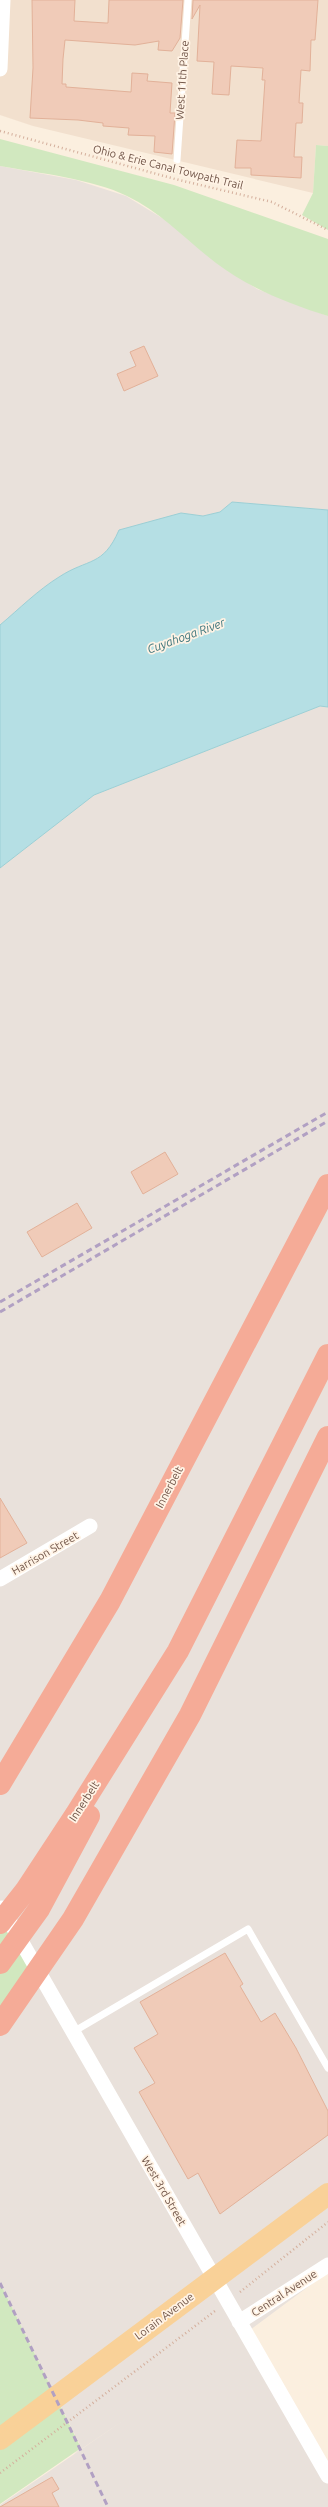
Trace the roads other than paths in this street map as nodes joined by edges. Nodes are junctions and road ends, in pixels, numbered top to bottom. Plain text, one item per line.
1 (3, 0) edge
2 (188, 0) edge
3 (1, 19) edge
4 (0, 70) edge
5 (177, 160) dead end
6 (328, 1184) edge
7 (328, 1355) edge
8 (328, 1437) edge
9 (90, 1526) dead end
10 (0, 1579) edge
11 (118, 1747) junction
12 (0, 1784) edge
13 (0, 1906) edge
14 (0, 1923) edge
15 (0, 1963) edge
16 (0, 2025) edge
17 (73, 2032) junction
18 (328, 2068) edge
19 (328, 2194) edge
20 (328, 2265) edge
21 (239, 2322) junction
22 (0, 2439) edge
23 (328, 2476) edge

1 - 3 street
2 - 5 lane, West 11th Place
3 - 4 street
6 - 12 highway, Innerbelt
7 - 11 highway, Innerbelt
8 - 16 highway
9 - 10 street, Harrison Street
11 - 14 highway, Innerbelt
11 - 15 highway
13 - 17 street, West 3rd Street
17 - 18 lane
17 - 21 street, West 3rd Street
19 - 22 main road, Lorain Avenue
20 - 21 street, Central Avenue
21 - 23 street, West 3rd Street

